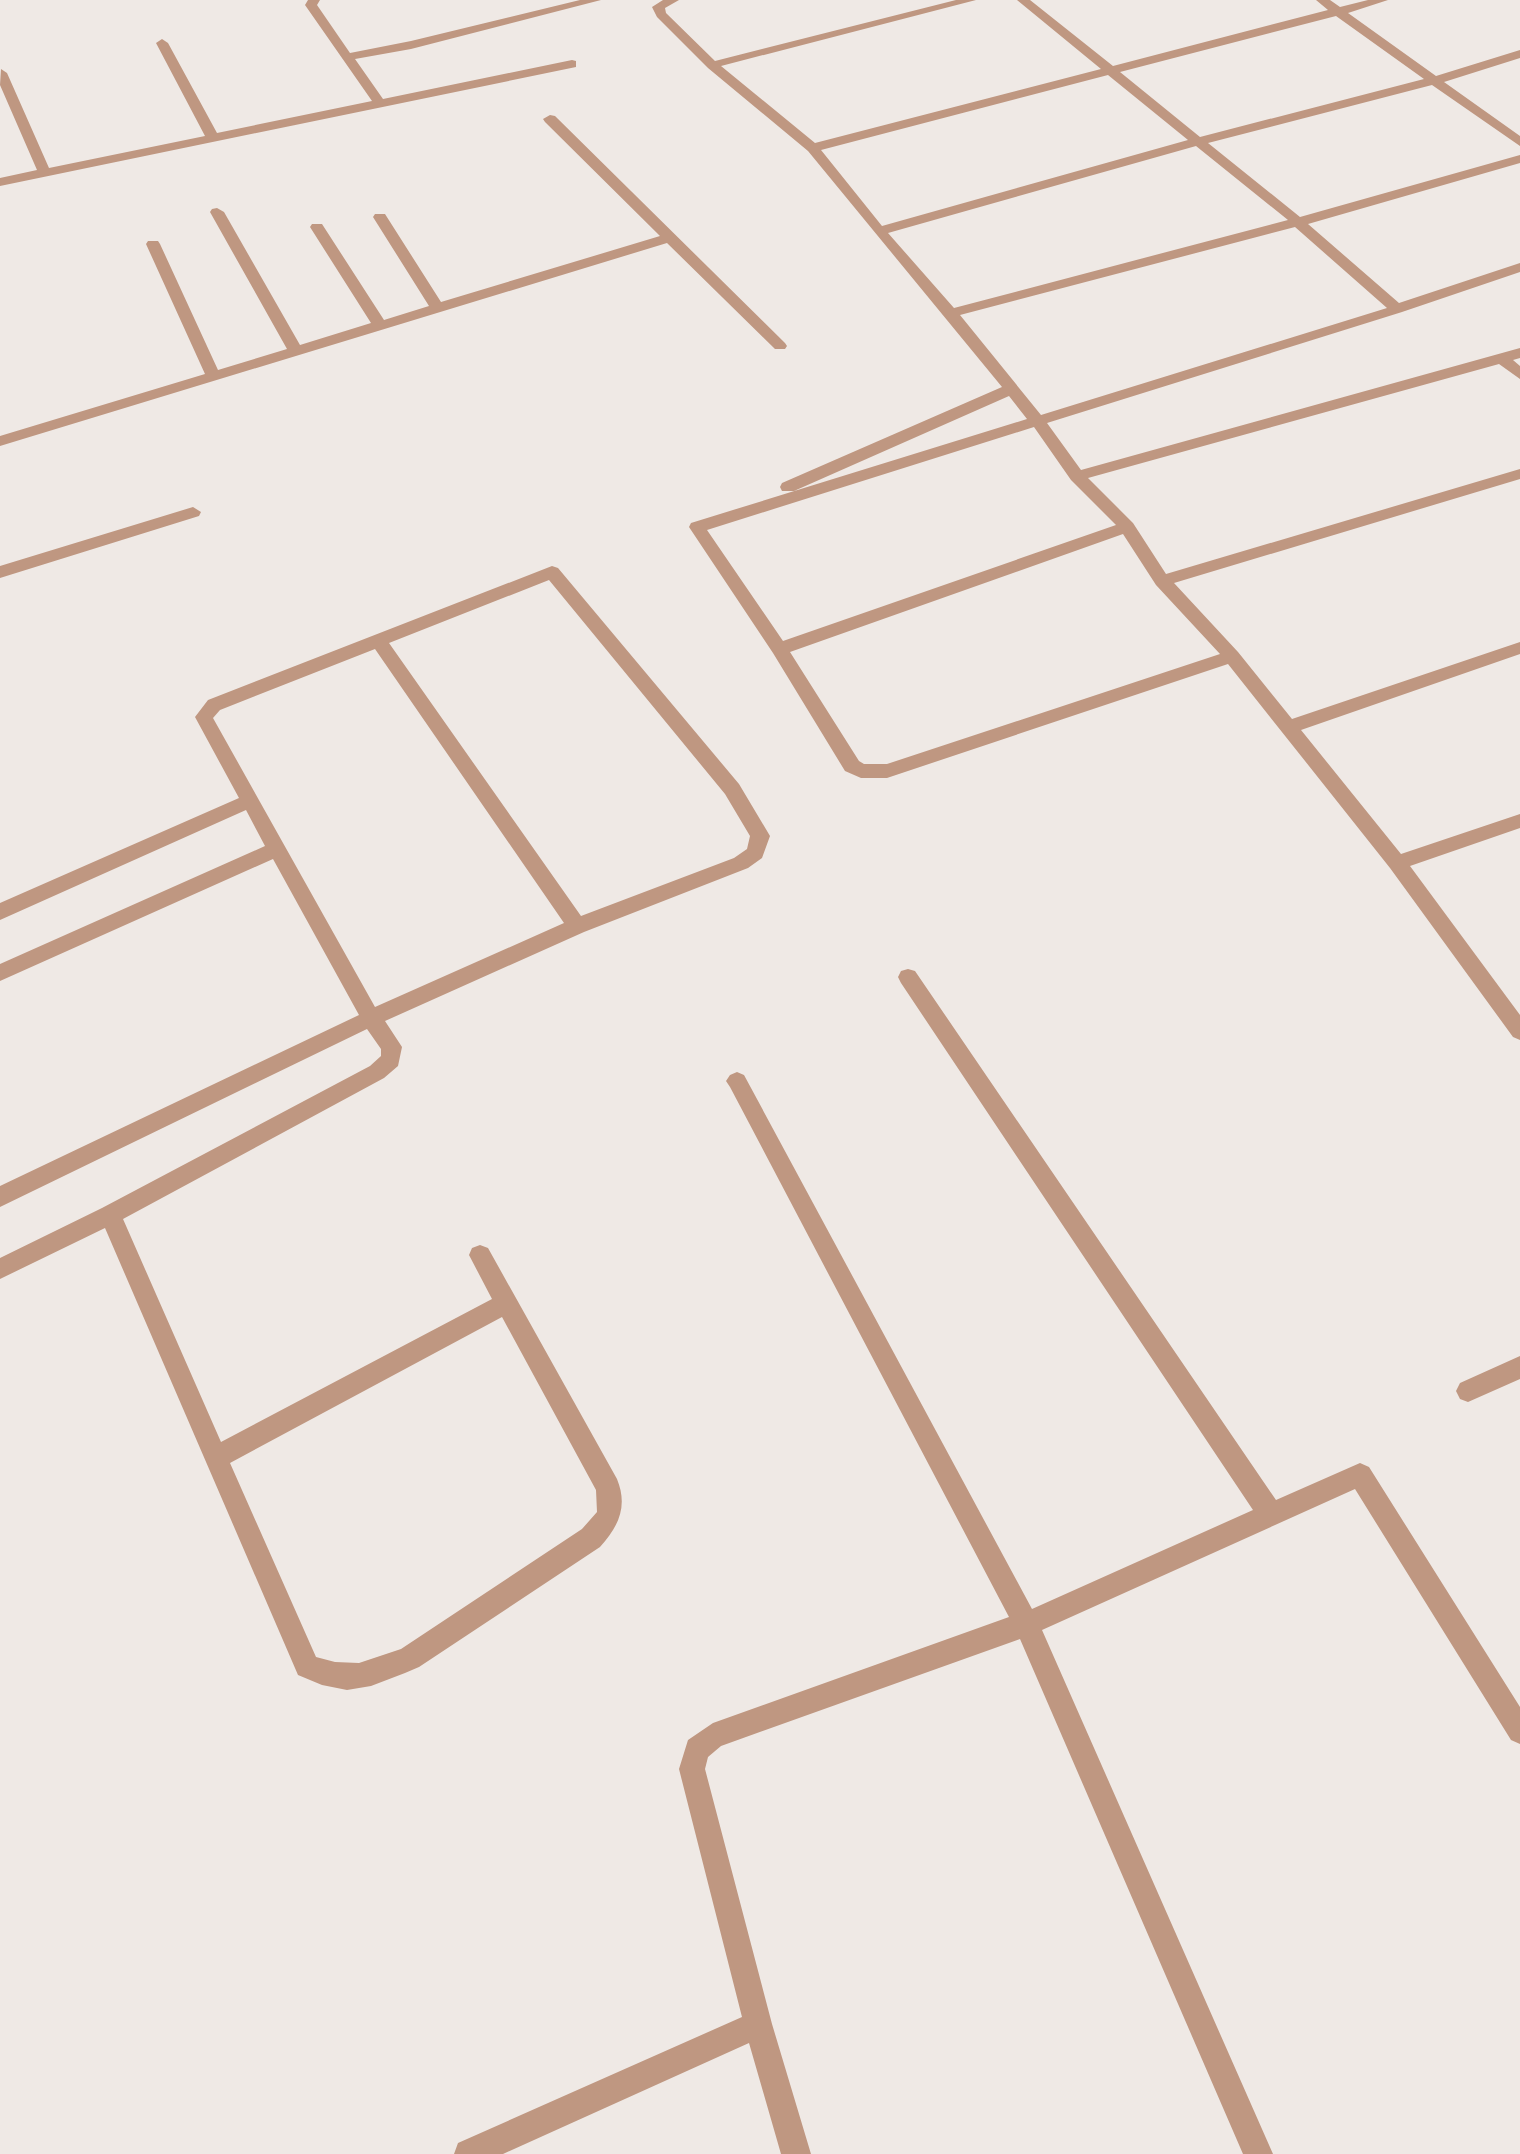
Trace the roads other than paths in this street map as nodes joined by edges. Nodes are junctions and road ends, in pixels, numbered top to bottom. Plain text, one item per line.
1 (314, 0) edge
2 (595, 0) edge
3 (673, 0) edge
4 (970, 0) edge
5 (1023, 0) edge
6 (1322, 0) edge
7 (1381, 0) edge
8 (1338, 12) junction
9 (162, 43) dead end
10 (1520, 54) edge
11 (347, 57) junction
12 (572, 64) dead end
13 (712, 65) junction
14 (1110, 70) junction
15 (1, 73) edge
16 (1433, 81) junction
17 (380, 104) junction
18 (550, 119) dead end
19 (213, 139) junction
20 (1199, 141) junction
21 (1520, 142) edge
22 (813, 148) junction
23 (1520, 159) edge
24 (45, 174) junction
25 (0, 182) edge
26 (217, 212) dead end
27 (380, 217) dead end
28 (1298, 222) junction
29 (317, 227) dead end
30 (879, 231) junction
31 (668, 238) junction
32 (153, 244) dead end
33 (1520, 267) edge
34 (438, 309) junction
35 (1398, 309) junction
36 (951, 313) junction
37 (381, 327) junction
38 (780, 346) dead end
39 (296, 352) junction
40 (1520, 353) edge
41 (1503, 359) junction
42 (1520, 374) edge
43 (214, 377) junction
44 (1012, 388) junction
45 (1038, 422) junction
46 (0, 441) edge
47 (1520, 474) edge
48 (1077, 476) junction
49 (193, 512) dead end
50 (697, 527) junction
51 (1127, 527) junction
52 (0, 572) edge
53 (1162, 581) junction
54 (378, 640) junction
55 (1520, 648) edge
56 (779, 649) junction
57 (1232, 656) junction
58 (1289, 727) junction
59 (249, 800) junction
60 (1520, 821) edge
61 (276, 849) junction
62 (1397, 863) junction
63 (0, 912) edge
64 (577, 926) junction
65 (1, 969) edge
66 (908, 977) dead end
67 (371, 1017) junction
68 (1520, 1031) edge
69 (737, 1082) dead end
70 (0, 1197) edge
71 (110, 1215) junction
72 (480, 1255) dead end
73 (0, 1269) edge
74 (508, 1303) junction
75 (1520, 1367) edge
76 (1468, 1391) dead end
77 (215, 1458) junction
78 (1271, 1515) junction
79 (1026, 1624) junction
80 (1520, 1731) edge
81 (758, 2024) junction
82 (469, 2154) edge
83 (796, 2154) edge
84 (1258, 2154) edge

1 - 11 street
2 - 11 street
3 - 13 street
4 - 13 street
5 - 14 street
6 - 8 street
7 - 8 street
8 - 14 street
8 - 16 street
9 - 19 street
10 - 16 street
11 - 17 street
12 - 17 street
13 - 22 street
14 - 20 street
14 - 22 street
15 - 24 street
16 - 20 street
16 - 21 street
17 - 19 street
18 - 31 street
19 - 24 street
20 - 28 street
20 - 30 street
22 - 30 street
23 - 28 street
24 - 25 street
26 - 39 street
27 - 34 street
28 - 35 street
28 - 36 street
29 - 37 street
30 - 36 street
31 - 34 street
31 - 38 street
32 - 43 street
33 - 35 street
34 - 37 street
35 - 45 street
36 - 44 street
37 - 39 street
39 - 43 street
40 - 41 street
41 - 42 street
41 - 48 street
43 - 46 street
44 - 45 street
44 - 50 street
45 - 48 street
45 - 50 street
47 - 53 street
48 - 51 street
49 - 52 street
50 - 56 street
51 - 53 street
51 - 56 street
53 - 57 street
54 - 59 street
54 - 64 street
54 - 64 street
55 - 58 street
56 - 57 street
57 - 58 street
58 - 62 street
59 - 61 street
59 - 63 street
60 - 62 street
61 - 65 street
61 - 67 street
62 - 68 street
64 - 67 street
66 - 78 street
67 - 70 street
67 - 71 street
69 - 79 street
71 - 73 street
71 - 77 street
72 - 74 street
74 - 77 street
74 - 77 street
75 - 76 street
78 - 79 street
78 - 80 street
79 - 81 street
79 - 84 street
81 - 82 street
81 - 83 street

